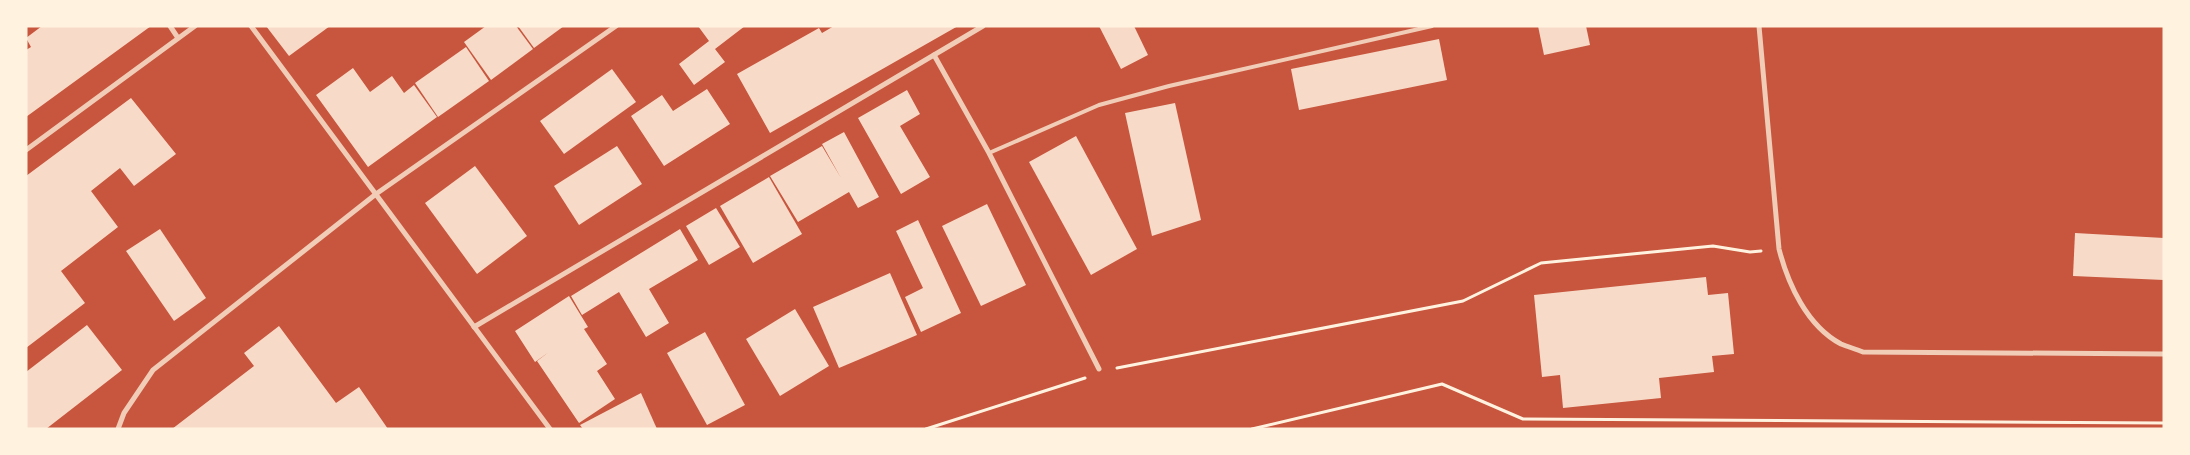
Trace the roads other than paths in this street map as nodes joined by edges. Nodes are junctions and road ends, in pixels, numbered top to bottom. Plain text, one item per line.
1 (170, 26) edge
2 (195, 26) edge
3 (252, 26) edge
4 (616, 26) edge
5 (983, 26) edge
6 (1432, 26) edge
7 (1759, 26) edge
8 (178, 38) junction
9 (934, 55) junction
10 (26, 150) edge
11 (989, 153) junction
12 (376, 194) junction
13 (474, 327) junction
14 (2164, 354) edge
15 (1099, 369) dead end
16 (118, 429) edge
17 (550, 429) edge

1 - 8 street
2 - 8 street
3 - 12 street
4 - 12 street
5 - 9 street
6 - 11 lane
7 - 14 street
8 - 10 street
9 - 11 street
9 - 13 street
11 - 15 street
12 - 13 street
12 - 16 street
13 - 17 street

